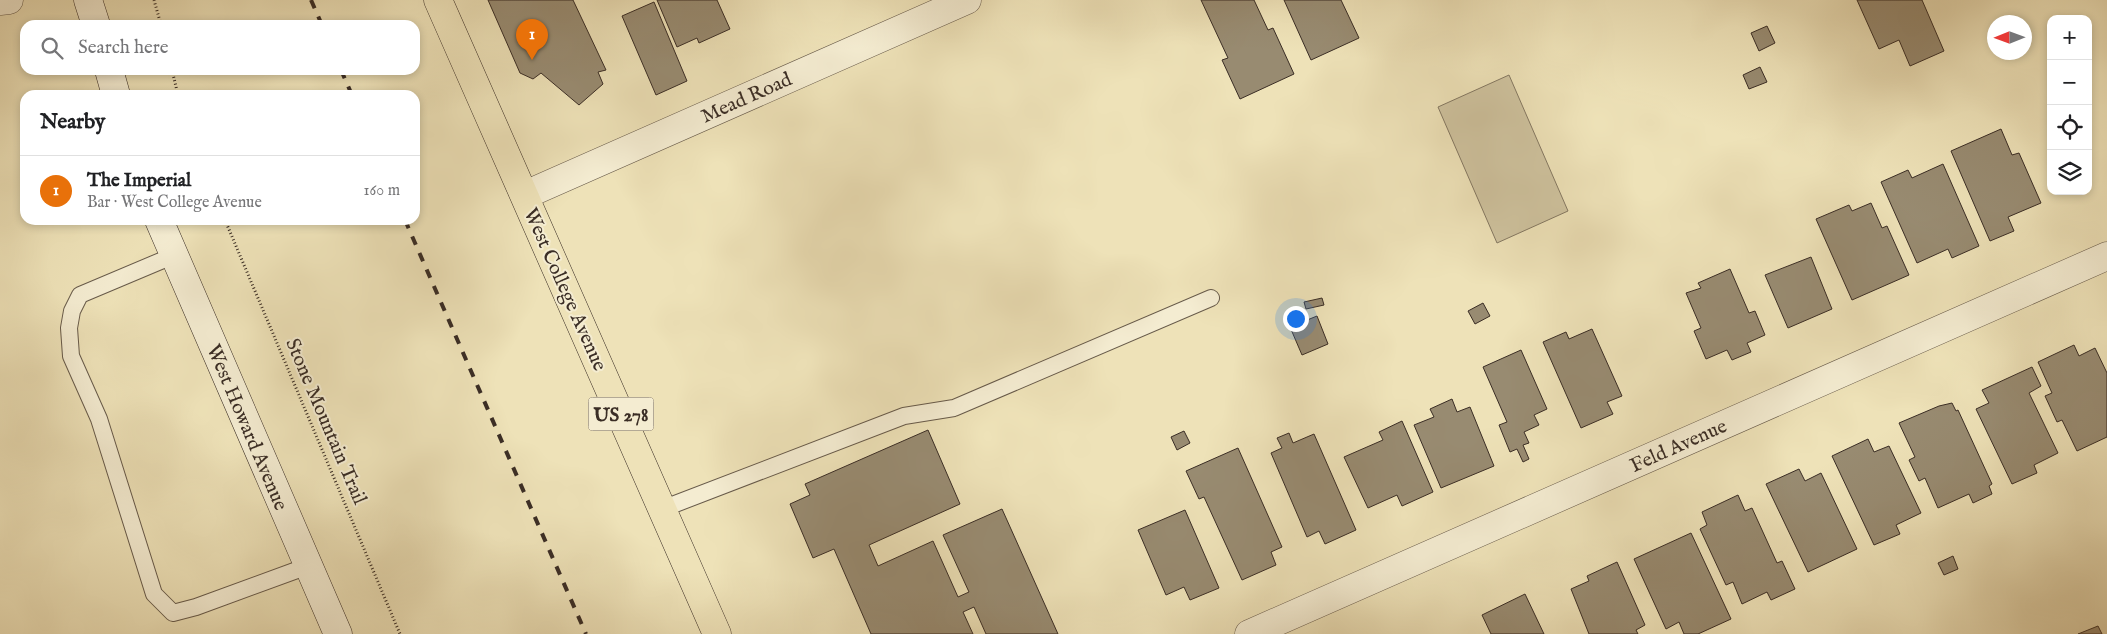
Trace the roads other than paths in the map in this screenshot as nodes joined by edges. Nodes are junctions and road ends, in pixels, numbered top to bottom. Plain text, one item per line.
1 (9, 0) edge
2 (88, 0) edge
3 (438, 0) edge
4 (968, 0) edge
5 (0, 1) edge
6 (94, 20) edge
7 (110, 75) edge
8 (115, 90) edge
9 (525, 195) junction
10 (161, 225) edge
11 (175, 256) junction
12 (2107, 256) edge
13 (1211, 298) dead end
14 (662, 509) junction
15 (308, 566) junction
16 (338, 634) edge
17 (717, 634) edge
18 (1249, 634) edge

1 - 5 street
2 - 6 street
3 - 9 main road, West College Avenue / US 278
4 - 9 street, Mead Road
7 - 8 street
9 - 14 main road, West College Avenue / US 278
10 - 11 street, West Howard Avenue
11 - 15 street, West Howard Avenue
11 - 15 lane
12 - 18 street, Feld Avenue
13 - 14 lane
14 - 17 main road, West College Avenue / US 278
15 - 16 street, West Howard Avenue

